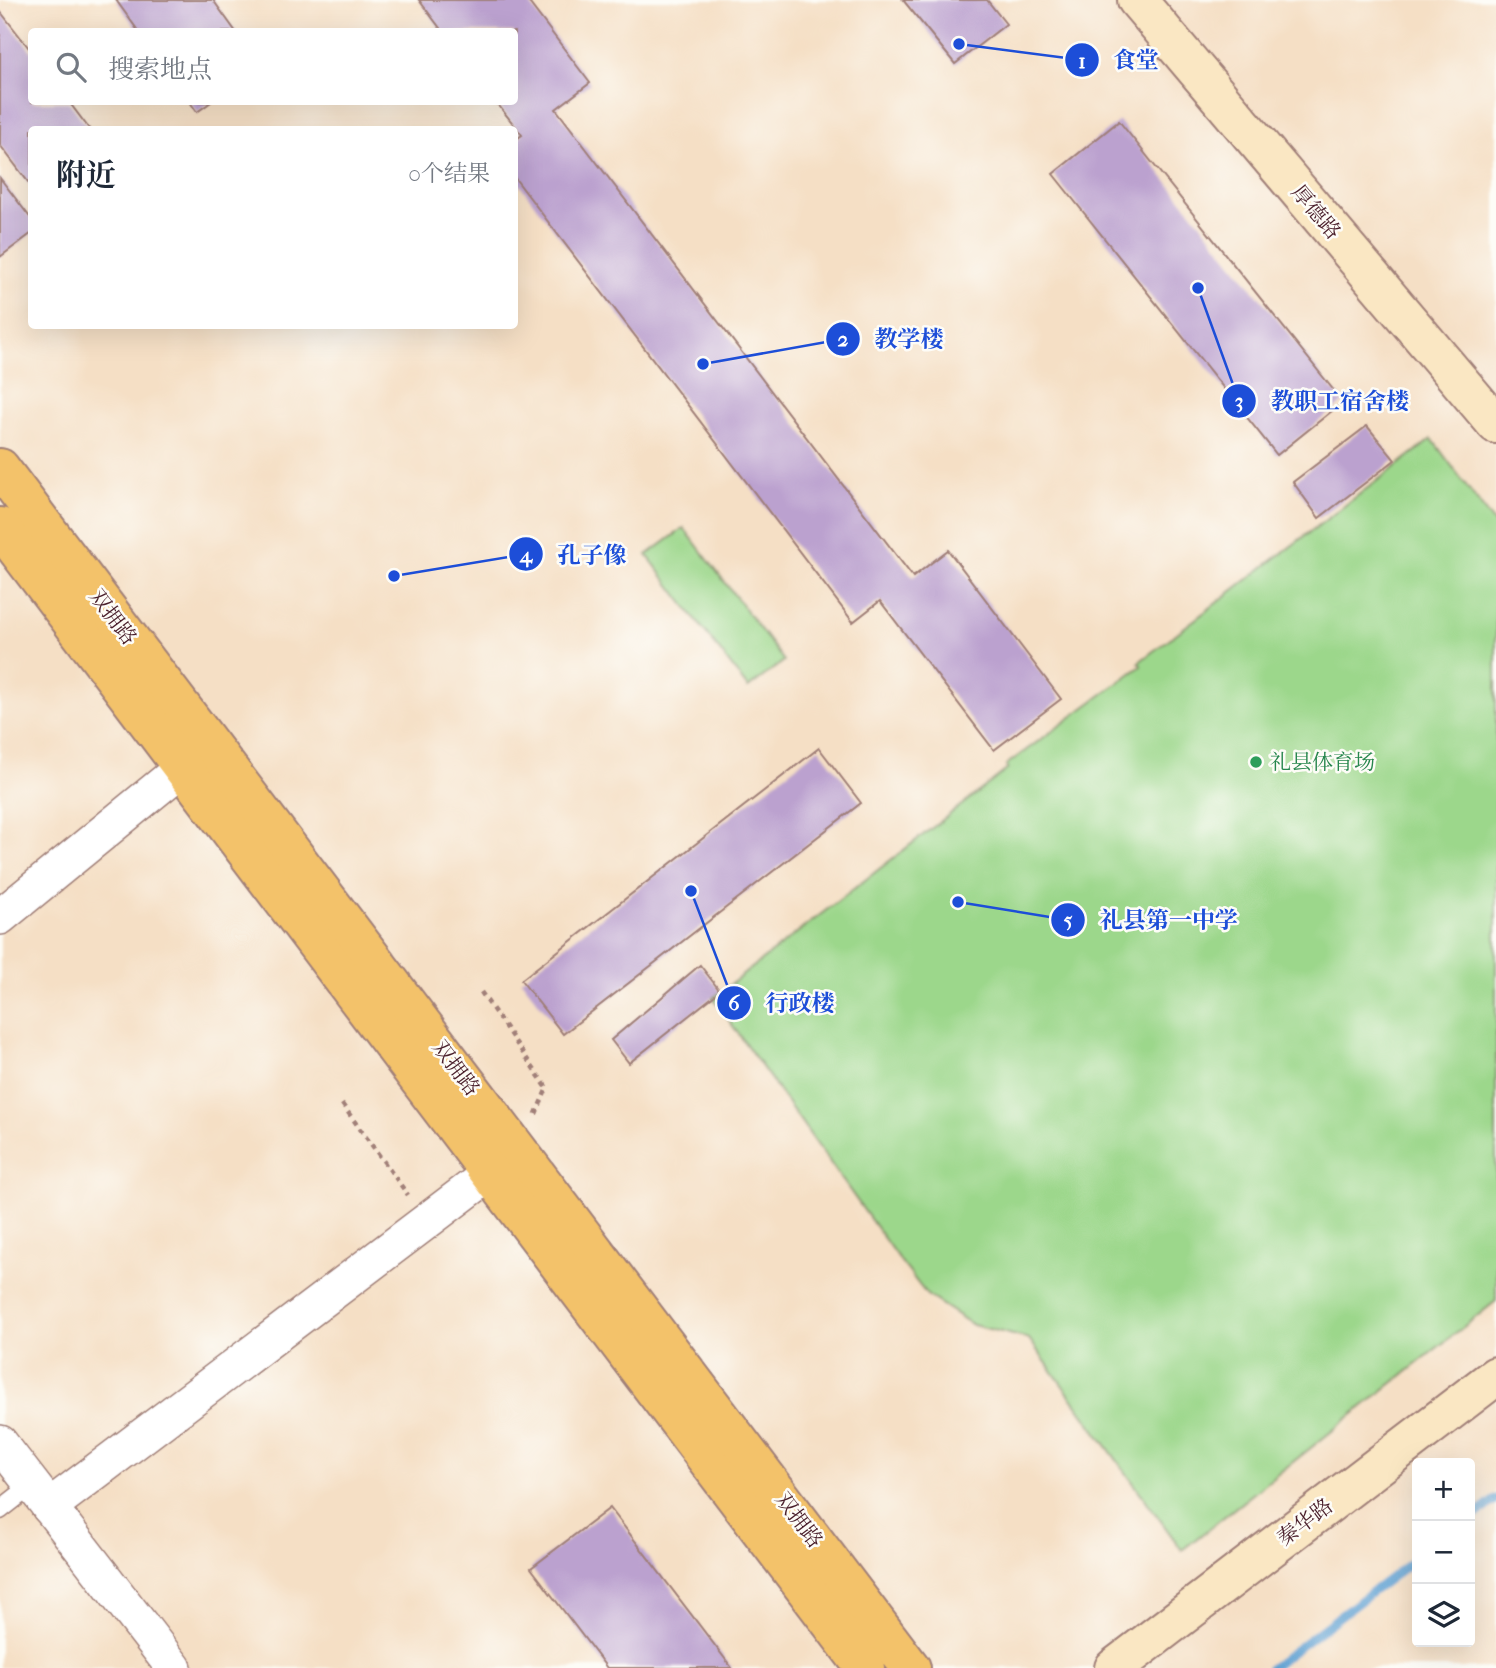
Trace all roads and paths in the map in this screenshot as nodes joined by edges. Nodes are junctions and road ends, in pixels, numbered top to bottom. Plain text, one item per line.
1 (1137, 0) edge
2 (1496, 424) edge
3 (0, 468) edge
4 (0, 527) edge
5 (181, 769) junction
6 (0, 916) edge
7 (481, 992) dead end
8 (342, 1104) dead end
9 (520, 1152) junction
10 (489, 1174) junction
11 (426, 1222) junction
12 (1496, 1376) edge
13 (0, 1443) edge
14 (41, 1496) junction
15 (0, 1510) edge
16 (174, 1668) edge
17 (865, 1668) edge
18 (911, 1668) edge
19 (1114, 1668) edge

1 - 2 street, 厚德路
3 - 9 highway, 双拥路
4 - 5 highway, 双拥路
5 - 6 street
5 - 10 highway, 双拥路
7 - 9 path
8 - 11 path
9 - 18 highway, 双拥路
10 - 11 street
10 - 17 highway, 双拥路
11 - 14 street
12 - 19 street, 秦华路
13 - 14 street
14 - 15 lane
14 - 16 street

